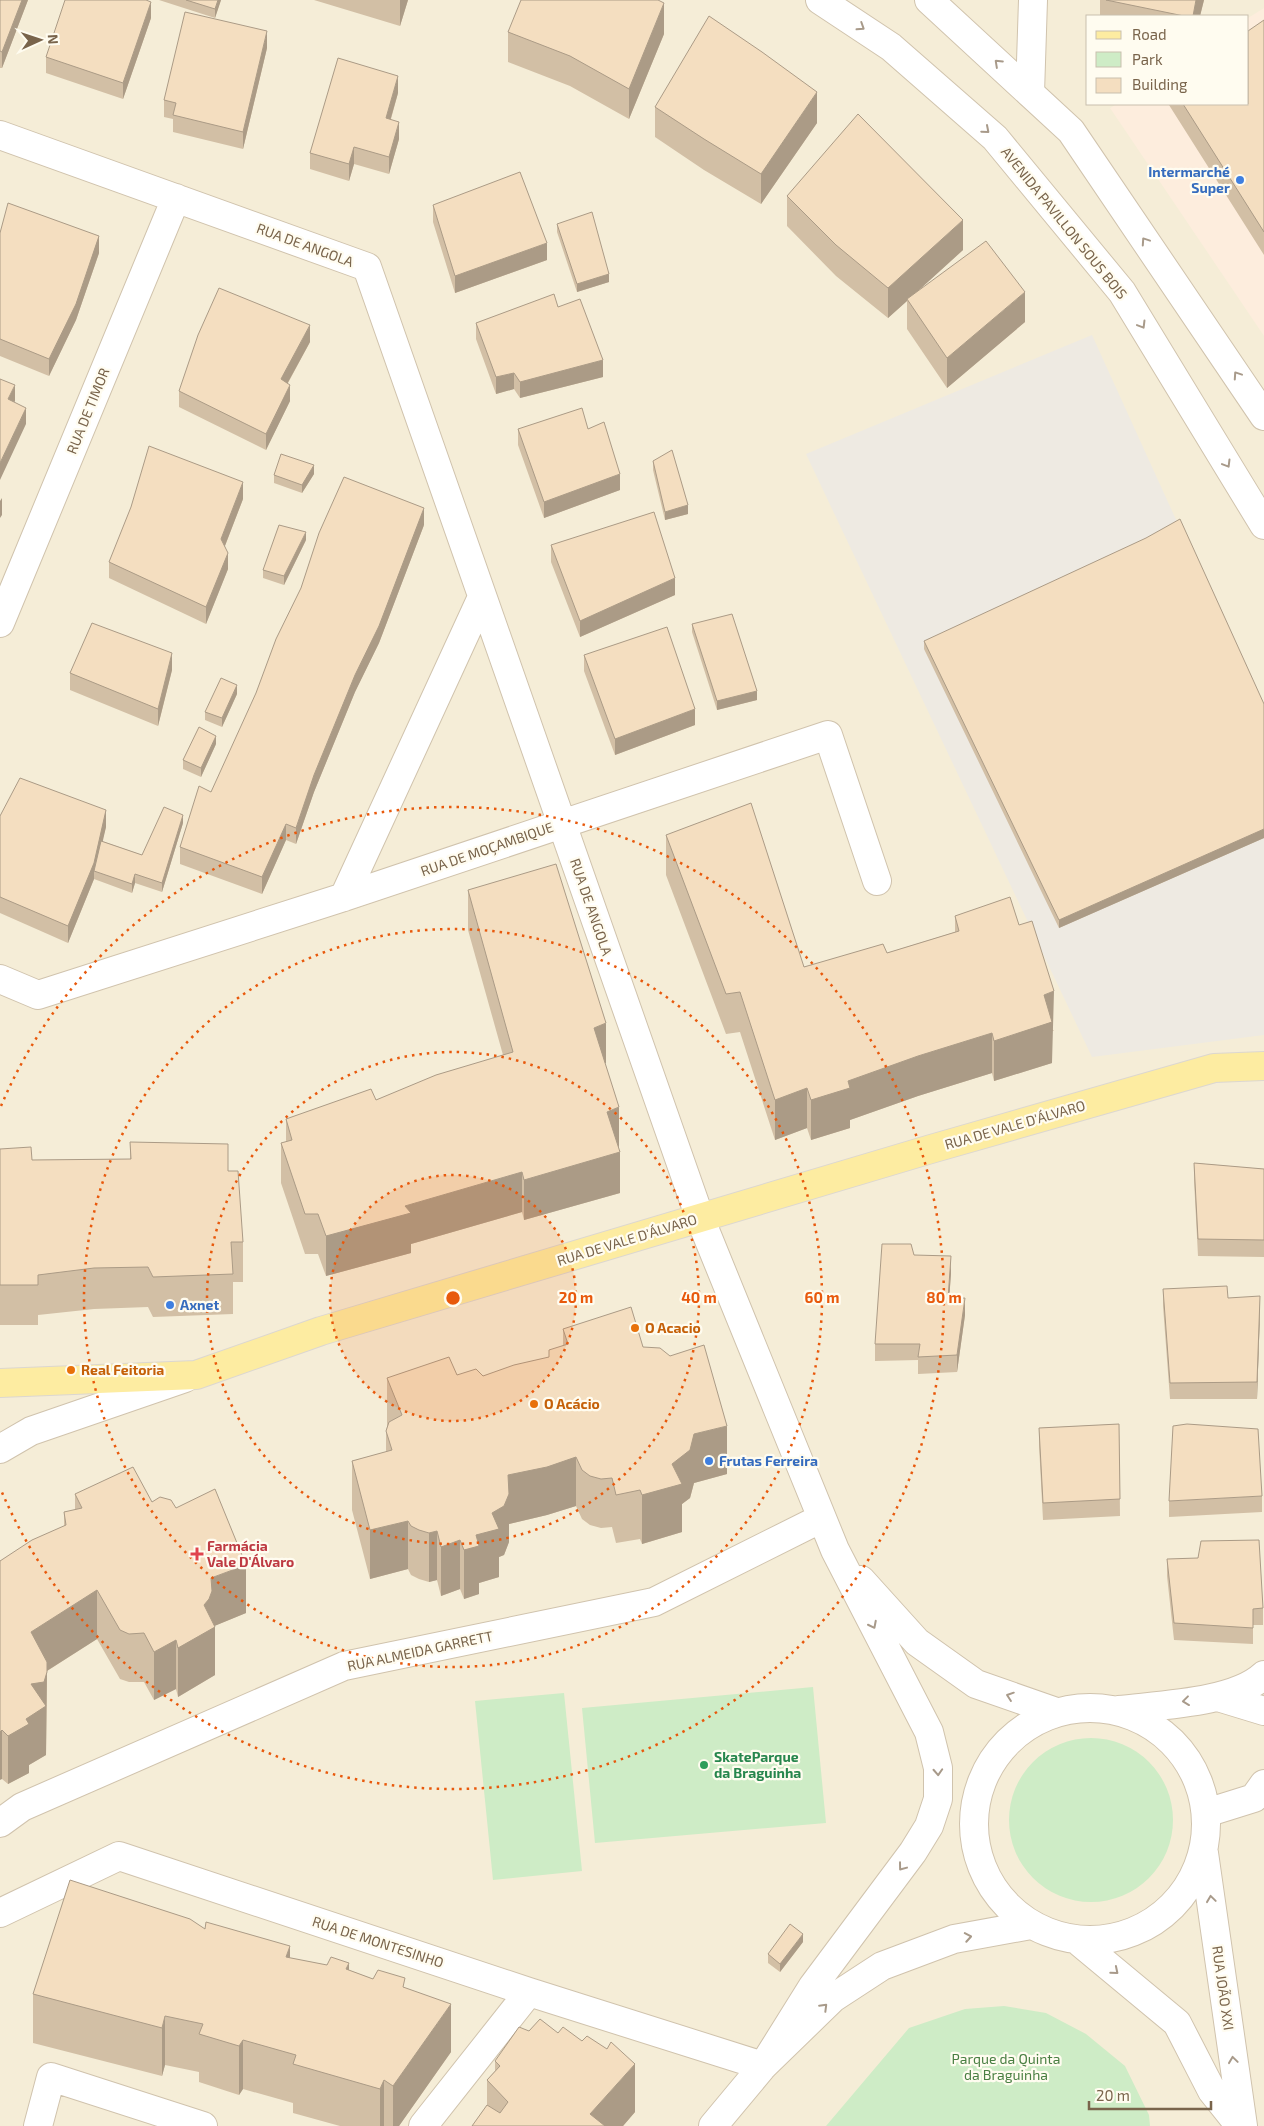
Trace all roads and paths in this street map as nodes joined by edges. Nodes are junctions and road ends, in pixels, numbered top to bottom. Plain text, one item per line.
1 (820, 0) edge
2 (1033, 0) edge
3 (938, 1) edge
4 (1030, 93) junction
5 (0, 135) edge
6 (176, 198) junction
7 (1264, 416) edge
8 (1264, 525) edge
9 (482, 597) junction
10 (0, 623) edge
11 (562, 824) junction
12 (877, 881) dead end
13 (344, 897) junction
14 (0, 979) edge
15 (1264, 1066) edge
16 (700, 1218) junction
17 (196, 1375) junction
18 (0, 1383) edge
19 (0, 1449) edge
20 (822, 1518) junction
21 (835, 1550) junction
22 (1264, 1675) edge
23 (1218, 1697) junction
24 (1117, 1710) junction
25 (1264, 1711) edge
26 (1056, 1712) junction
27 (985, 1774) junction
28 (1261, 1793) edge
29 (1206, 1814) junction
30 (0, 1823) edge
31 (929, 1826) junction
32 (1204, 1849) junction
33 (0, 1913) edge
34 (1031, 1925) junction
35 (1077, 1940) junction
36 (529, 1992) junction
37 (764, 2066) junction
38 (38, 2126) edge
39 (203, 2126) edge
40 (423, 2126) edge
41 (713, 2126) edge
42 (1241, 2126) edge

1 -> 8 street, AVENIDA PAVILLON SOUS BOIS
2 - 4 street
4 -> 3 street
7 -> 4 street
5 - 6 street, RUA DE ANGOLA
6 - 9 street, RUA DE ANGOLA
6 - 10 street, RUA DE TIMOR
9 - 11 street, RUA DE ANGOLA
9 - 13 street
11 - 12 street, RUA DE MOÇAMBIQUE
11 - 13 street, RUA DE MOÇAMBIQUE
11 - 16 street, RUA DE ANGOLA
13 - 14 street, RUA DE MOÇAMBIQUE
15 - 16 main road, RUA DE VALE D'ÁLVARO
16 - 17 main road, RUA DE VALE D'ÁLVARO
16 - 20 street, RUA DE ANGOLA
17 - 18 main road
17 - 19 street, RUA DE VALE D'ÁLVARO
20 - 21 street, RUA DE ANGOLA
20 - 30 street, RUA ALMEIDA GARRETT
26 -> 21 street
21 -> 31 street
22 - 23 street
23 -> 24 street
23 - 25 street
24 - 26 street
24 - 29 street
26 - 27 street
27 - 31 street
27 - 34 street
28 - 29 street
29 - 32 street
31 -> 37 street
32 - 35 street
42 -> 32 street, RUA JOÃO XXI
33 - 36 street, RUA DE MONTESINHO
34 - 35 street
37 -> 34 street
35 -> 42 street, RUA JOÃO XXI
36 - 37 street, RUA DE MONTESINHO
36 - 40 street
37 - 41 street
38 - 39 street

